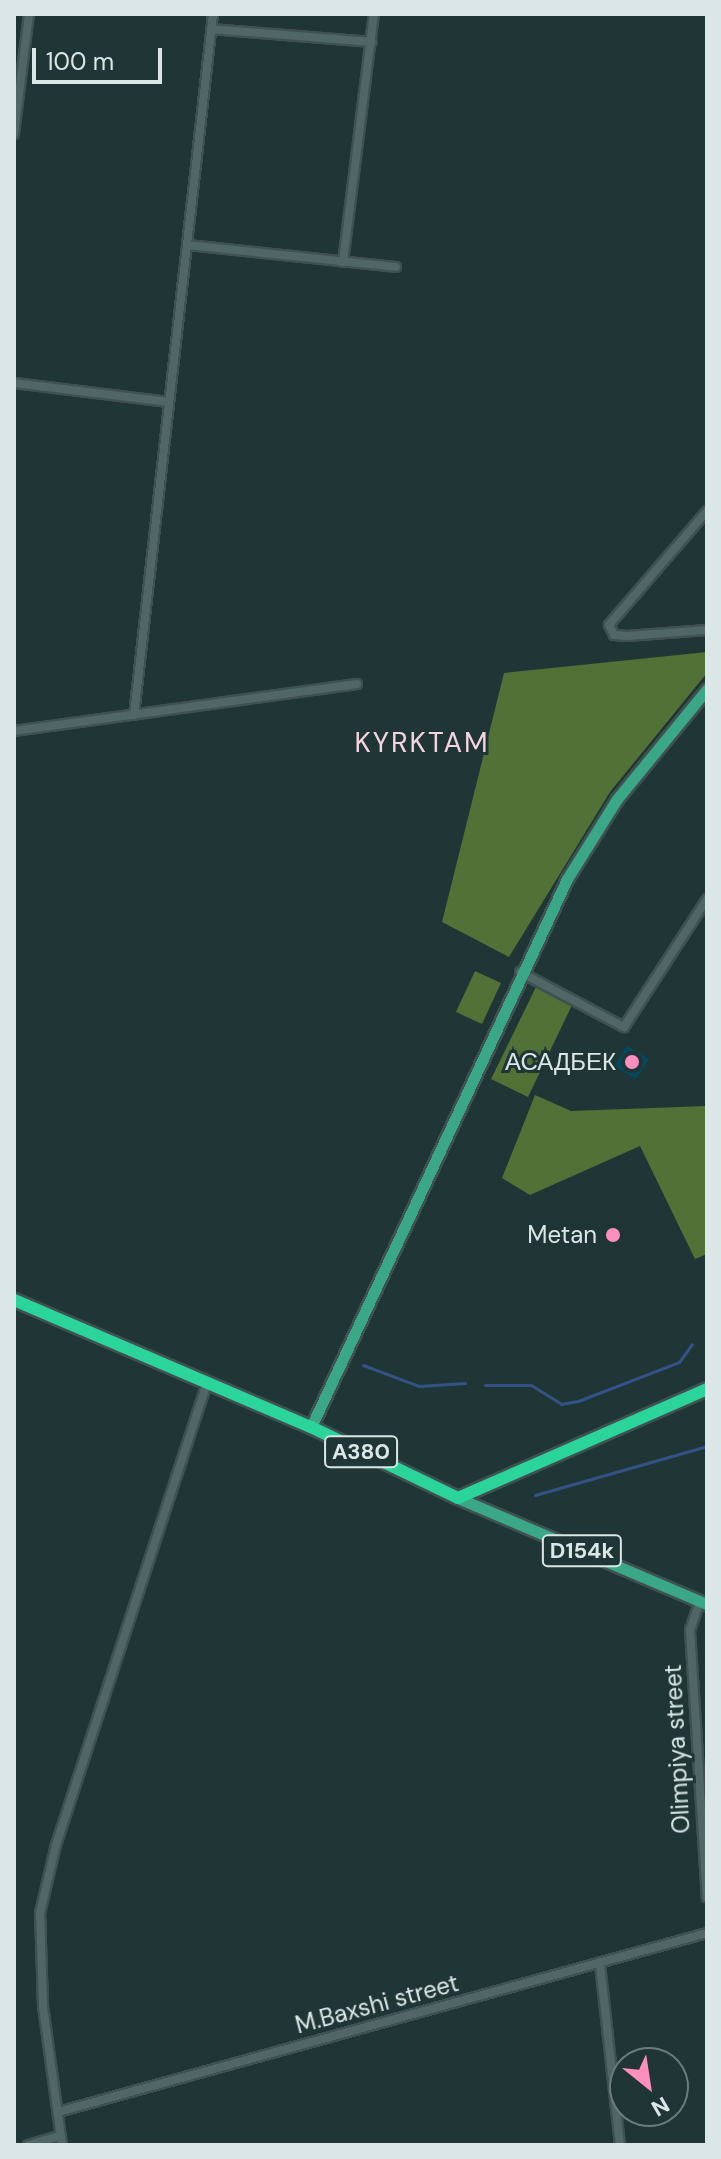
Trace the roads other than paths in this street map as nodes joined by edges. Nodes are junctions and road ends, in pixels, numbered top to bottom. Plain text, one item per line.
1 (29, 14) edge
2 (213, 14) edge
3 (374, 14) edge
4 (211, 29) junction
5 (371, 42) junction
6 (14, 134) edge
7 (187, 245) junction
8 (343, 262) junction
9 (396, 267) dead end
10 (14, 383) edge
11 (169, 402) junction
12 (707, 511) edge
13 (707, 630) edge
14 (357, 684) dead end
15 (707, 689) edge
16 (134, 715) junction
17 (14, 731) edge
18 (707, 899) edge
19 (519, 971) junction
20 (14, 1300) edge
21 (207, 1384) junction
22 (707, 1389) edge
23 (311, 1427) junction
24 (458, 1498) junction
25 (704, 1602) edge
26 (706, 1876) edge
27 (707, 1897) edge
28 (707, 1933) edge
29 (600, 1964) junction
30 (58, 2112) junction
31 (61, 2140) edge
32 (28, 2145) edge
33 (620, 2145) edge

1 - 6 street
2 - 4 street
3 - 5 street
4 - 5 street
4 - 7 street
5 - 8 street
7 - 8 street
7 - 11 street
8 - 9 street
10 - 11 street
11 - 16 street
12 - 13 street
14 - 16 street
15 - 19 main road
16 - 17 street
18 - 19 street
19 - 23 main road
20 - 21 highway, A380
21 - 23 highway, A380
21 - 30 street
22 - 24 highway
23 - 24 highway, A380
24 - 25 main road, D154k
25 - 26 street, Olimpiya street
26 - 27 street, Olimpiya street
28 - 29 street, M.Baxshi street
29 - 30 street, M.Baxshi street
29 - 33 street
30 - 31 street
31 - 32 street

